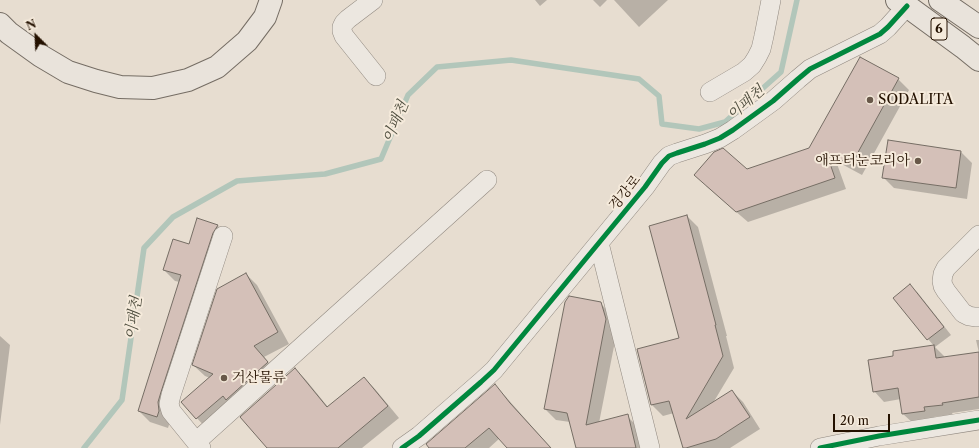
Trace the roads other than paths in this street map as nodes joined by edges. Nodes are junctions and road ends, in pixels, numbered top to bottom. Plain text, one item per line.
1 (271, 0) edge
2 (373, 0) edge
3 (771, 0) edge
4 (940, 0) edge
5 (902, 3) edge
6 (0, 24) edge
7 (979, 27) edge
8 (979, 60) edge
9 (376, 76) dead end
10 (710, 92) dead end
11 (487, 180) dead end
12 (979, 235) edge
13 (223, 236) dead end
14 (599, 243) junction
15 (979, 316) edge
16 (979, 420) edge
17 (198, 445) edge
18 (402, 448) edge
19 (650, 448) edge
20 (820, 448) edge

1 - 6 main road
2 - 9 street
3 - 10 street
4 - 7 main road, 6
5 - 8 main road, 경강로 / 6
5 - 14 street, 경강로
11 - 17 street
12 - 15 street
13 - 17 street
14 - 18 street, 경강로
14 - 19 street
16 - 20 street

